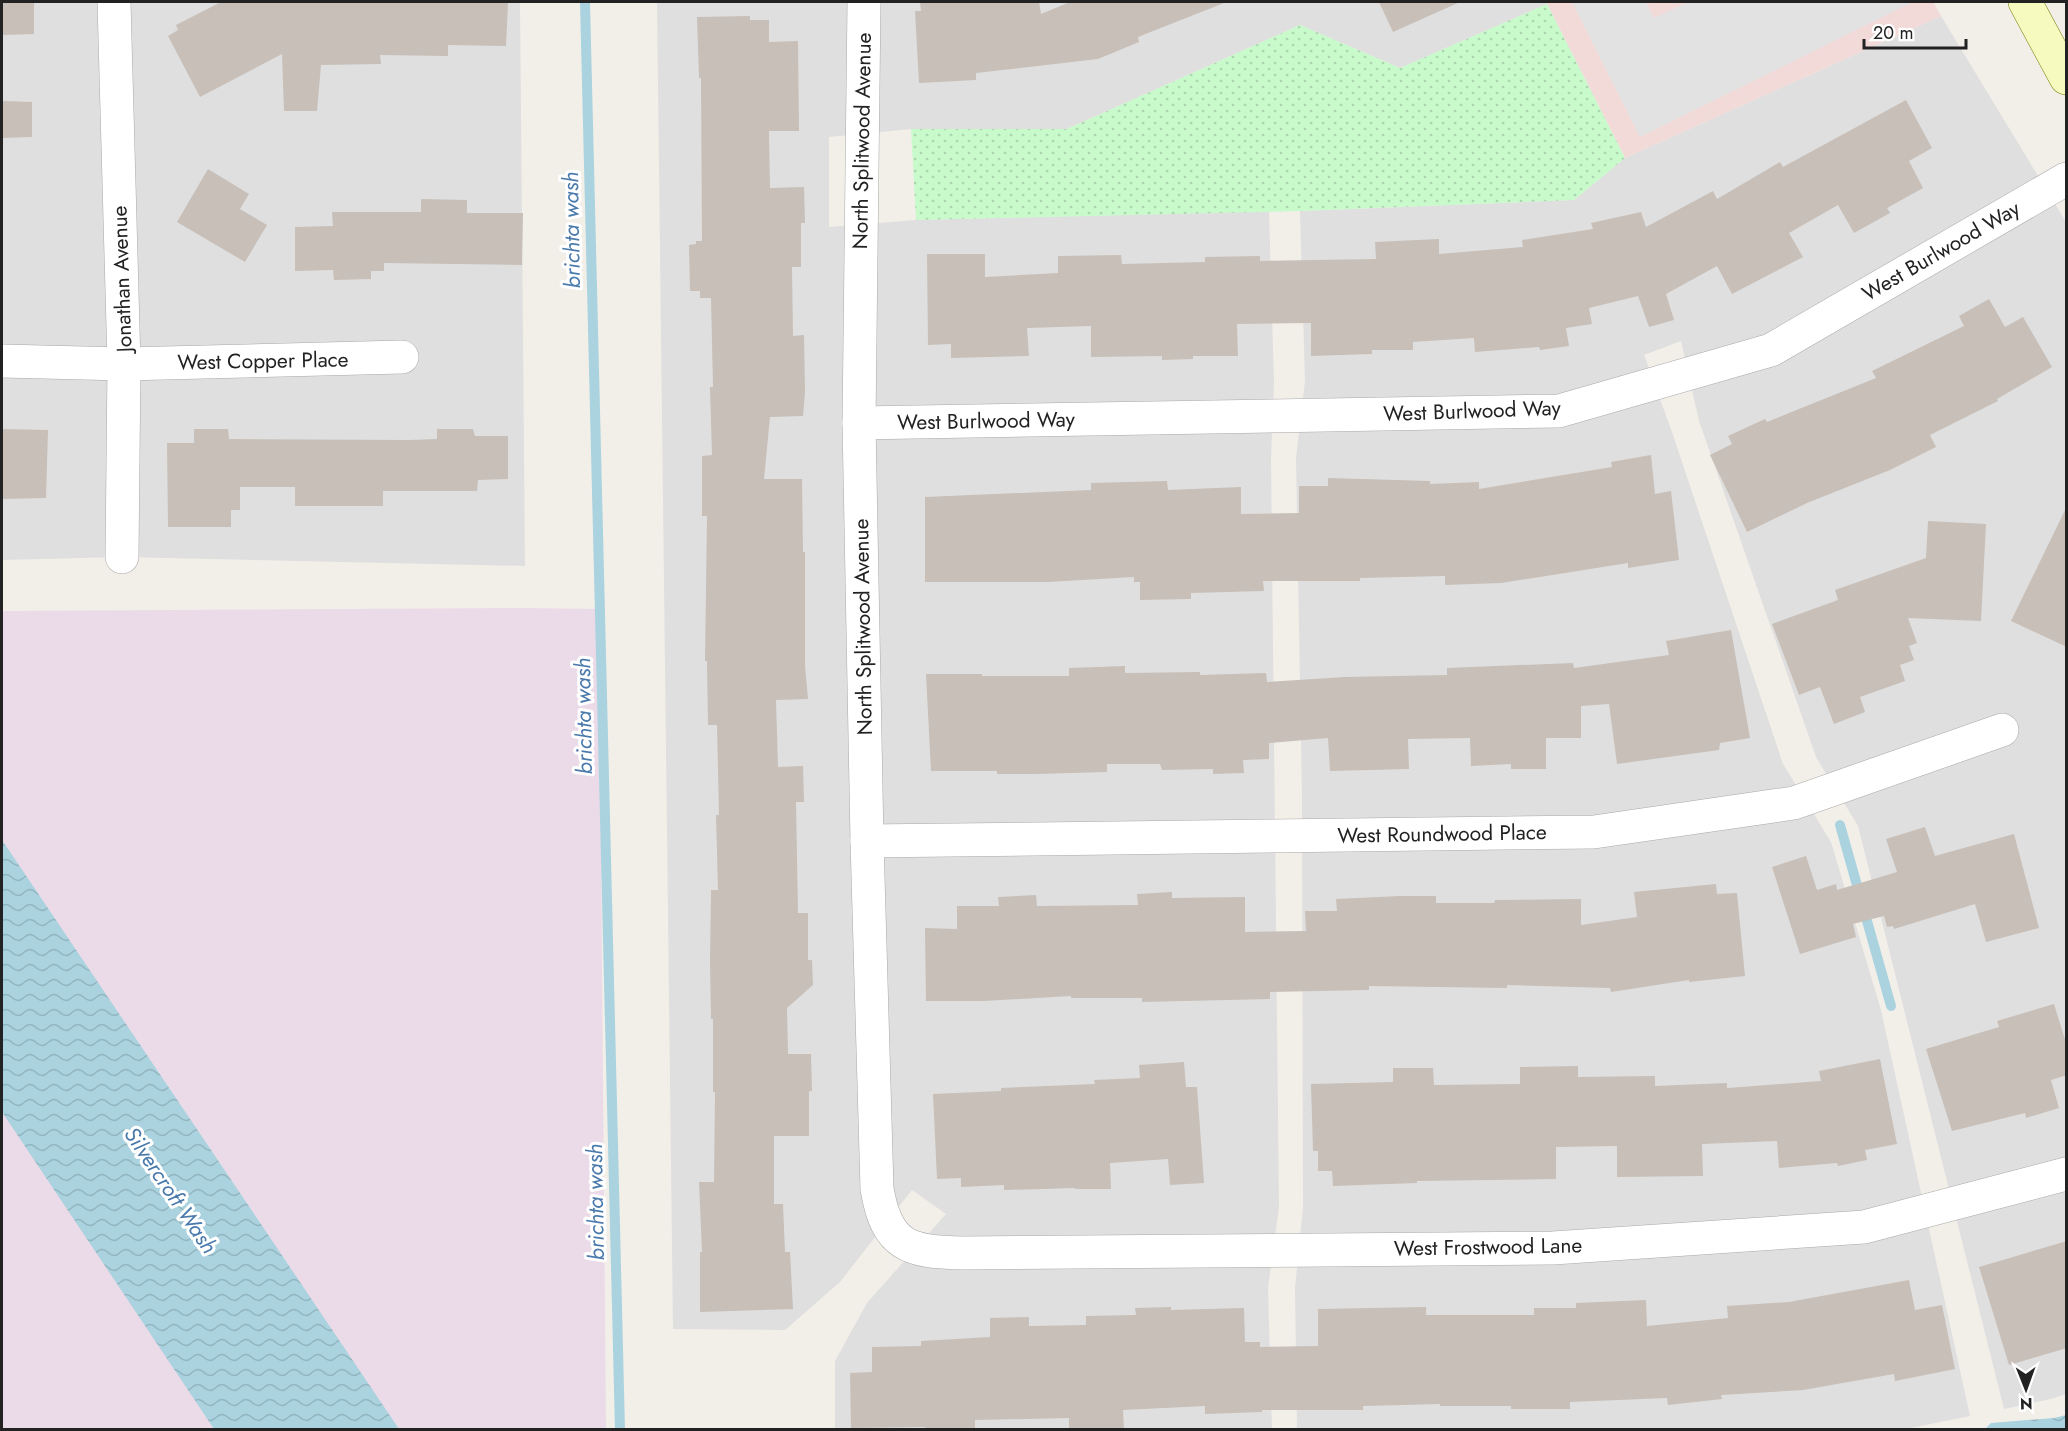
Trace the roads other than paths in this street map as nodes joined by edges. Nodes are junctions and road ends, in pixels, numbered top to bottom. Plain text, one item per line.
1 (114, 2) edge
2 (864, 2) edge
3 (2025, 2) edge
4 (2067, 78) edge
5 (2067, 178) edge
6 (402, 357) dead end
7 (2, 361) edge
8 (124, 364) junction
9 (859, 423) junction
10 (122, 557) dead end
11 (2002, 730) dead end
12 (867, 841) junction
13 (2067, 1174) edge
14 (893, 1245) joint

1 - 8 street, Jonathan Avenue
2 - 9 street, North Splitwood Avenue
3 - 4 main road
5 - 9 street, West Burlwood Way
6 - 8 street, West Copper Place
7 - 8 street, West Copper Place
8 - 10 street, Jonathan Avenue
9 - 12 street, North Splitwood Avenue
11 - 12 street, West Roundwood Place
12 - 14 street, North Splitwood Avenue
13 - 14 street, West Frostwood Lane

